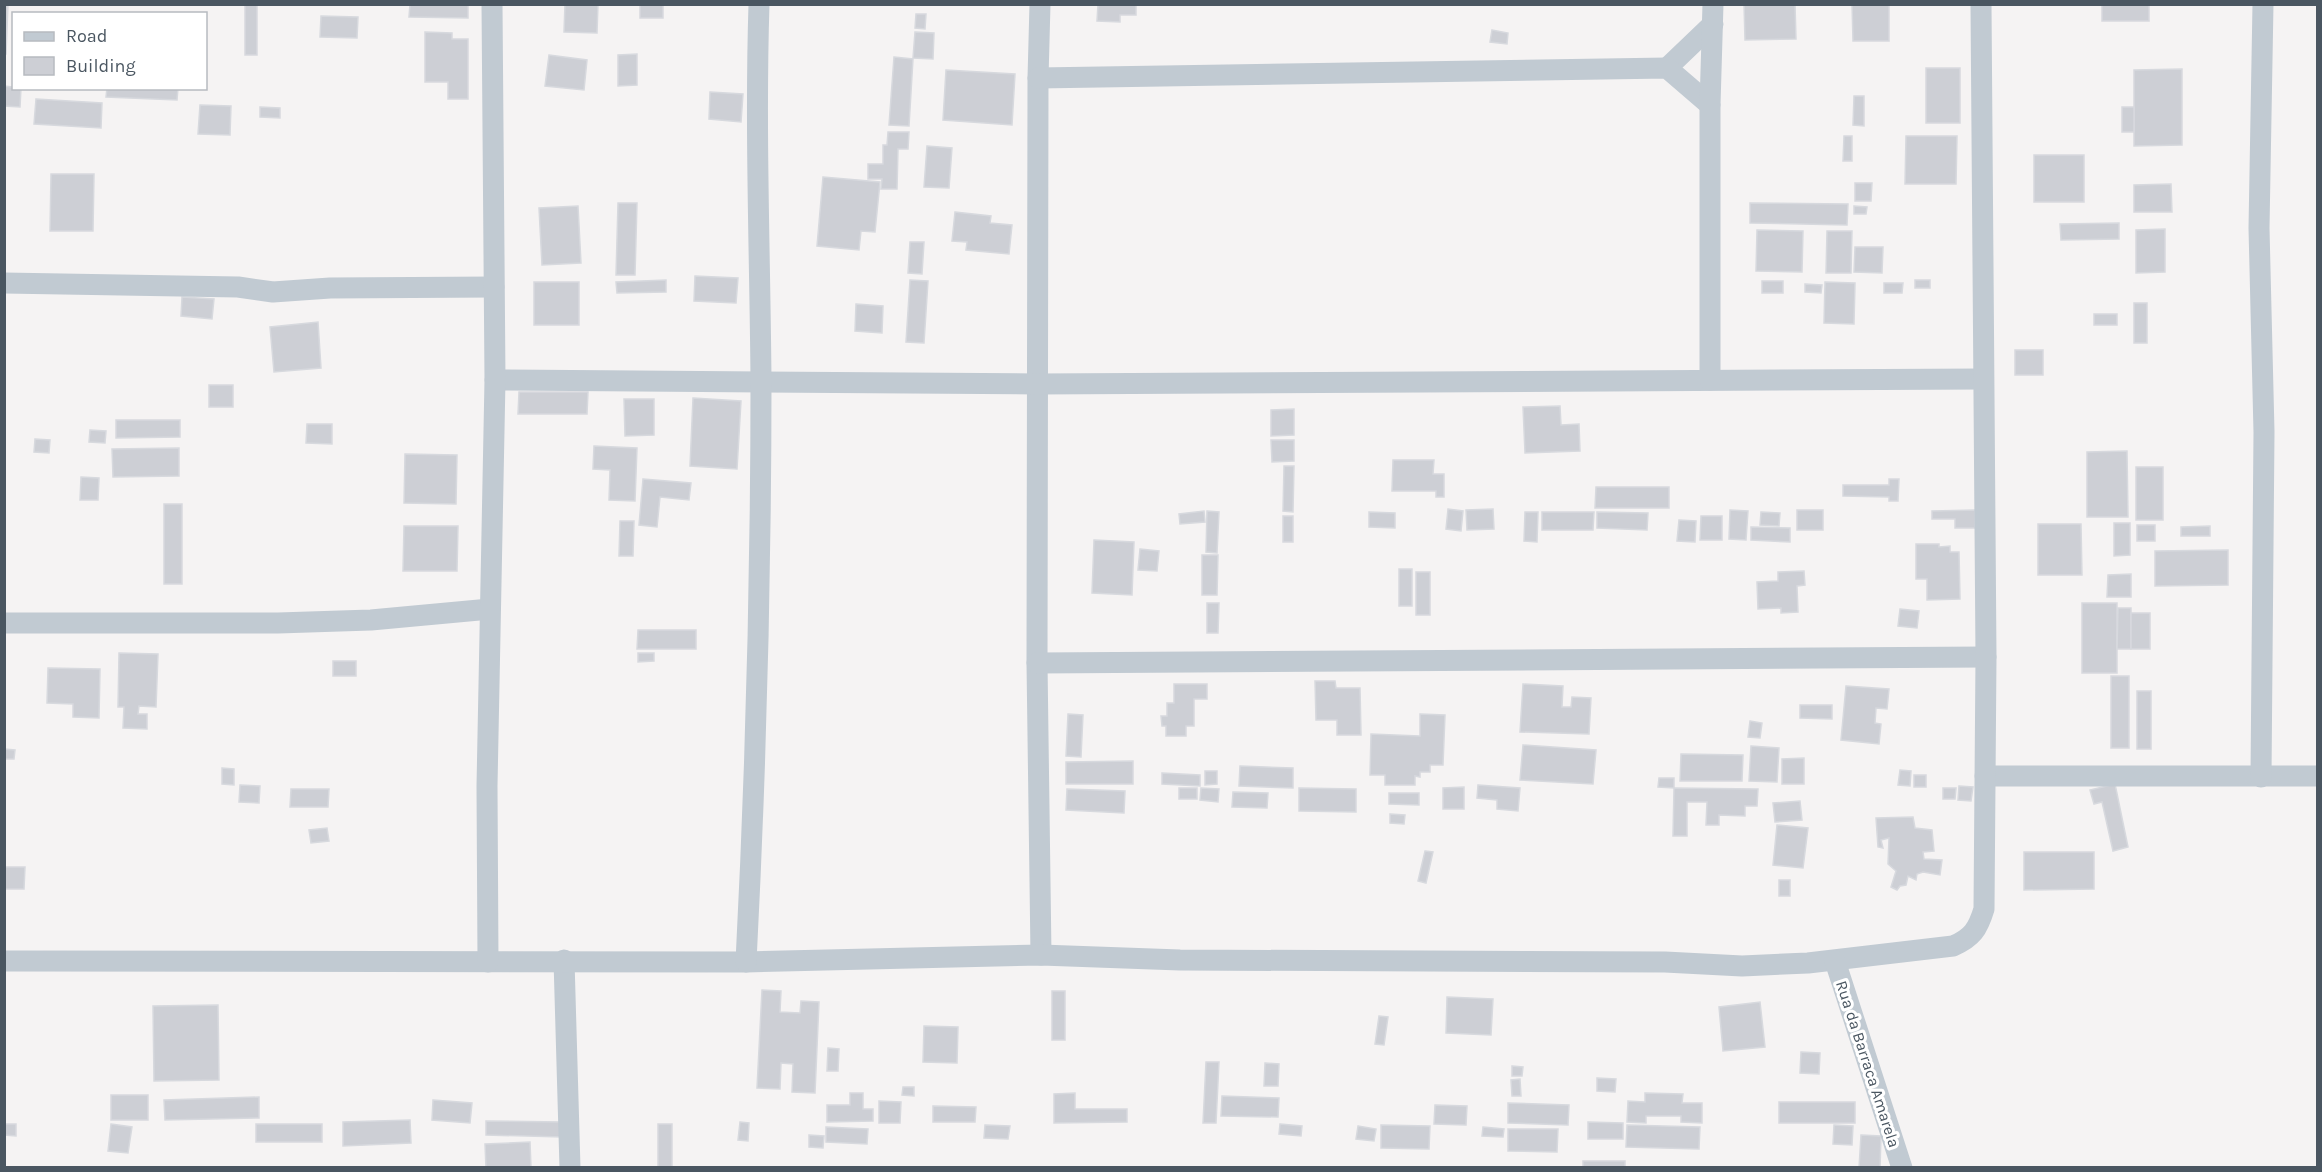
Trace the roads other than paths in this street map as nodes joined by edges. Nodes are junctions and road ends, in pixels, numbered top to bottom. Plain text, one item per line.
1 (492, 4) edge
2 (759, 4) edge
3 (1040, 4) edge
4 (1981, 4) edge
5 (2263, 4) edge
6 (1713, 14) edge
7 (1667, 68) junction
8 (1038, 78) junction
9 (1710, 105) junction
10 (4, 283) edge
11 (494, 287) junction
12 (1983, 379) junction
13 (495, 380) junction
14 (1710, 380) junction
15 (761, 382) junction
16 (1037, 384) junction
17 (490, 609) junction
18 (4, 622) edge
19 (1986, 657) junction
20 (1037, 663) junction
21 (1985, 776) junction
22 (2318, 776) edge
23 (2261, 777) junction
24 (1041, 955) junction
25 (564, 960) junction
26 (4, 961) edge
27 (1835, 961) junction
28 (488, 962) junction
29 (746, 962) junction
30 (570, 1167) edge
31 (1902, 1167) edge

1 - 11 street
2 - 15 street
3 - 8 street
4 - 12 street
5 - 23 street
6 - 7 street
6 - 9 street
7 - 8 street
7 - 9 street
8 - 16 street
9 - 14 street
10 - 11 street
11 - 13 street
12 - 14 street
12 - 19 street
13 - 15 street
13 - 17 street
14 - 16 street
15 - 16 street
15 - 29 street
16 - 20 street
17 - 18 street
17 - 28 street
19 - 20 street
19 - 21 street
20 - 24 street
21 - 23 street
21 - 27 street
22 - 23 street
24 - 27 street
24 - 29 street
25 - 28 street
25 - 29 street
25 - 30 street
26 - 28 street
27 - 31 street, Rua da Barraca Amarela

